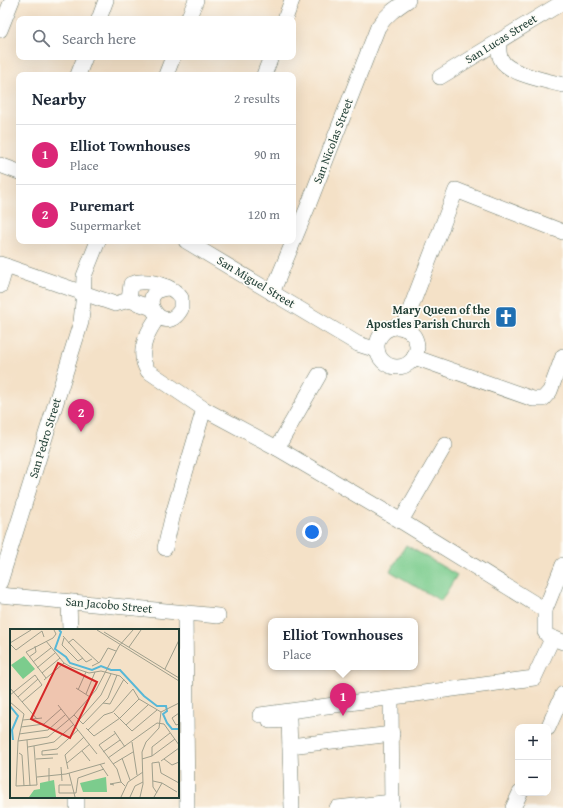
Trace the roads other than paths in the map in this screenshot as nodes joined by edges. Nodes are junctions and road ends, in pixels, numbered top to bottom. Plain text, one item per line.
1 (12, 0) edge
2 (106, 0) edge
3 (196, 0) edge
4 (292, 0) edge
5 (408, 0) edge
6 (563, 2) edge
7 (100, 16) edge
8 (189, 16) edge
9 (286, 16) edge
10 (0, 30) edge
11 (499, 41) junction
12 (84, 60) edge
13 (172, 60) edge
14 (270, 60) edge
15 (79, 72) edge
16 (167, 72) edge
17 (265, 72) edge
18 (440, 77) dead end
19 (563, 85) edge
20 (0, 165) edge
21 (16, 171) edge
22 (563, 232) edge
23 (296, 235) edge
24 (97, 244) edge
25 (196, 244) edge
26 (292, 244) edge
27 (3, 265) edge
28 (0, 286) edge
29 (168, 288) junction
30 (83, 293) junction
31 (272, 293) junction
32 (128, 300) junction
33 (155, 312) junction
34 (403, 328) junction
35 (377, 350) junction
36 (563, 356) edge
37 (414, 357) junction
38 (319, 375) dead end
39 (204, 409) junction
40 (445, 445) dead end
41 (277, 448) junction
42 (401, 521) junction
43 (165, 548) dead end
44 (563, 565) edge
45 (0, 582) edge
46 (0, 595) edge
47 (69, 602) junction
48 (545, 610) junction
49 (185, 613) junction
50 (218, 616) dead end
51 (70, 629) edge
52 (558, 640) edge
53 (563, 694) edge
54 (391, 704) dead end
55 (550, 724) edge
56 (392, 734) junction
57 (290, 746) junction
58 (519, 796) edge
59 (392, 805) edge
60 (188, 808) edge
61 (292, 808) edge
62 (337, 808) edge
63 (513, 808) edge

1 - 10 street
2 - 7 street
3 - 8 street
4 - 9 street
5 - 23 street, San Nicolas Street
6 - 11 street, San Lucas Street
11 - 18 street, San Lucas Street
11 - 19 street
12 - 15 street
13 - 16 street
14 - 17 street
20 - 21 street
22 - 34 street
24 - 30 street, San Pedro Street
25 - 31 street, San Miguel Street
26 - 31 street, San Nicolas Street
27 - 28 street
27 - 30 street
29 - 32 street
29 - 33 street
29 - 33 street
30 - 32 street
30 - 45 street, San Pedro Street
31 - 35 street, San Miguel Street
32 - 33 street
33 - 39 street
34 - 35 street
34 - 37 street
35 - 37 street
36 - 37 street
38 - 41 street
39 - 41 street
39 - 43 street
40 - 42 street
41 - 42 street
42 - 48 street
44 - 48 street
46 - 47 street, San Jacobo Street
47 - 49 street, San Jacobo Street
47 - 51 street
48 - 52 street
49 - 50 street, San Jacobo Street
49 - 60 street
52 - 57 street
53 - 55 street
54 - 56 street
56 - 57 street
56 - 59 street
57 - 61 street
58 - 63 street
59 - 62 street

